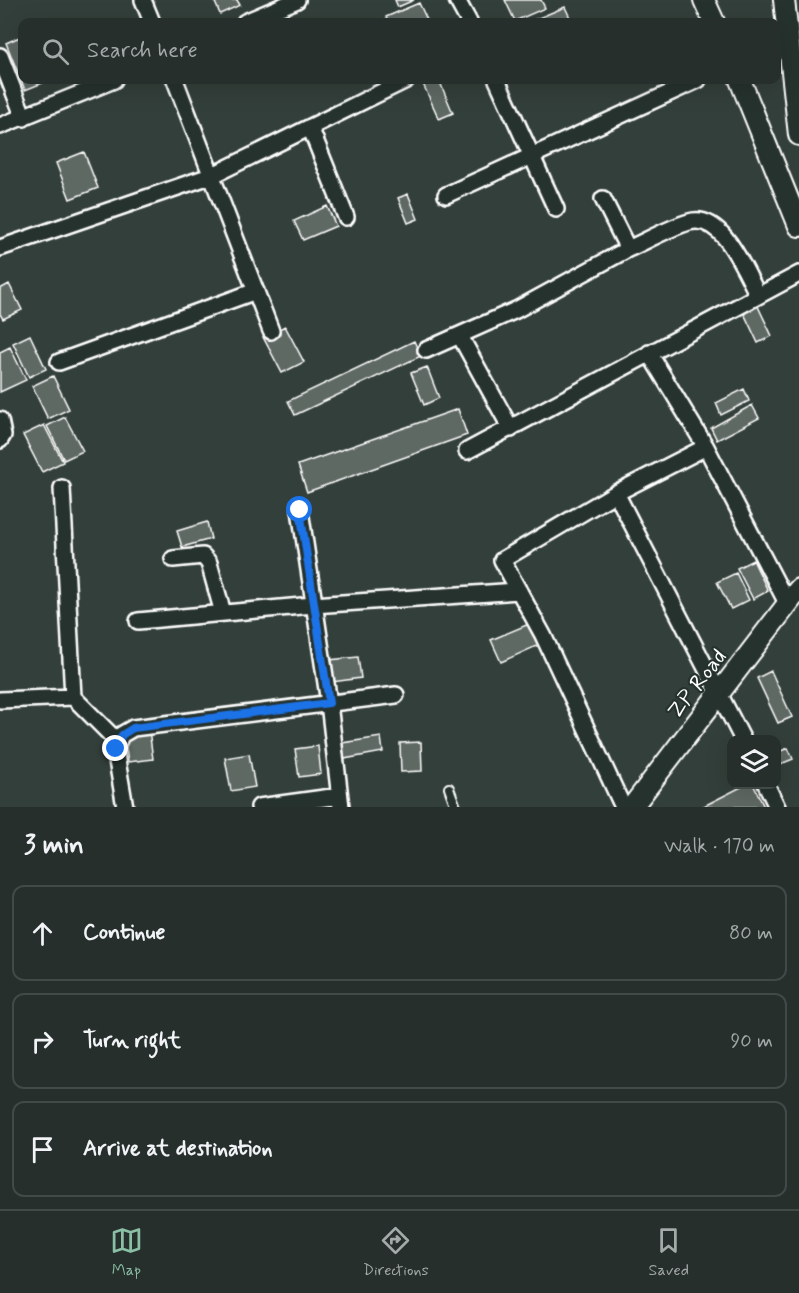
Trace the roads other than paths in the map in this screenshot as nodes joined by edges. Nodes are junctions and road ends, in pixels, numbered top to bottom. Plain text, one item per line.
1 (143, 0) edge
2 (297, 0) edge
3 (457, 0) edge
4 (704, 0) edge
5 (784, 0) edge
6 (150, 18) edge
7 (254, 18) edge
8 (467, 18) edge
9 (712, 18) edge
10 (793, 40) edge
11 (0, 56) edge
12 (105, 84) edge
13 (177, 84) edge
14 (398, 84) edge
15 (498, 84) edge
16 (689, 84) edge
17 (742, 84) edge
18 (24, 118) junction
19 (0, 126) edge
20 (310, 127) junction
21 (799, 135) edge
22 (531, 157) junction
23 (213, 175) junction
24 (446, 195) dead end
25 (603, 200) dead end
26 (556, 209) dead end
27 (346, 217) dead end
28 (799, 226) edge
29 (0, 248) edge
30 (628, 249) junction
31 (799, 274) edge
32 (256, 291) junction
33 (759, 295) junction
34 (271, 331) dead end
35 (460, 336) junction
36 (426, 350) dead end
37 (650, 353) junction
38 (59, 362) dead end
39 (0, 420) edge
40 (511, 429) junction
41 (0, 440) edge
42 (706, 447) junction
43 (467, 451) dead end
44 (62, 488) dead end
45 (615, 493) junction
46 (300, 510) dead end
47 (173, 559) dead end
48 (519, 591) junction
49 (794, 597) edge
50 (314, 605) junction
51 (223, 613) junction
52 (138, 621) dead end
53 (718, 692) junction
54 (396, 695) dead end
55 (73, 697) junction
56 (0, 700) edge
57 (329, 703) junction
58 (740, 735) edge
59 (117, 741) junction
60 (449, 788) dead end
61 (768, 789) edge
62 (340, 801) edge
63 (124, 807) edge
64 (259, 807) edge
65 (456, 807) edge
66 (623, 807) edge
67 (632, 807) edge
68 (777, 807) edge

1 - 6 street
2 - 7 street
3 - 8 street
4 - 9 street
5 - 10 street
10 - 21 street
11 - 18 street
12 - 18 street
13 - 23 street
14 - 20 street
15 - 22 street
16 - 22 street
17 - 28 street
18 - 19 street
20 - 23 street
20 - 27 street
22 - 24 street
22 - 26 street
23 - 29 street
23 - 32 street
25 - 30 street
30 - 33 street
30 - 35 street
31 - 33 street
32 - 34 street
32 - 38 street
33 - 37 street
35 - 36 street
35 - 40 street
37 - 40 street
37 - 42 street
39 - 41 street
40 - 43 street
42 - 45 street
42 - 49 street
44 - 55 street
45 - 48 street
45 - 53 street
46 - 50 street
47 - 51 street
48 - 50 street
48 - 66 street
49 - 53 street, ZP Road
50 - 51 street
50 - 57 street
51 - 52 street
53 - 58 street
53 - 67 street, ZP Road
54 - 57 street
55 - 56 street
55 - 59 street
57 - 59 street
57 - 62 street
59 - 63 street
60 - 65 lane
61 - 68 street
62 - 64 street

